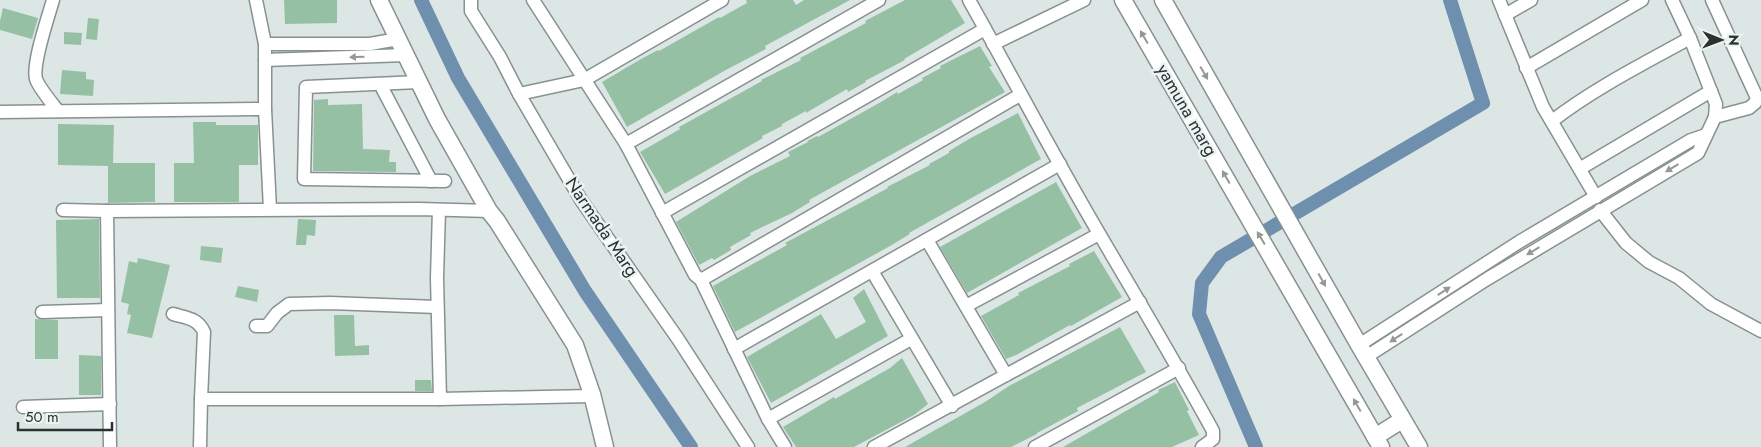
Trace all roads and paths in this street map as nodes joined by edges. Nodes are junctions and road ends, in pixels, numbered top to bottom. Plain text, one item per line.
1 (53, 0) edge
2 (256, 0) edge
3 (379, 0) edge
4 (464, 0) edge
5 (533, 0) edge
6 (722, 0) edge
7 (880, 0) edge
8 (969, 0) edge
9 (1084, 0) edge
10 (1123, 0) edge
11 (1163, 0) edge
12 (1499, 0) edge
13 (1531, 0) edge
14 (1642, 0) edge
15 (1672, 0) edge
16 (1712, 0) edge
17 (471, 6) edge
18 (1505, 15) junction
19 (985, 28) junction
20 (1690, 38) junction
21 (398, 39) junction
22 (265, 44) junction
23 (994, 44) junction
24 (406, 55) junction
25 (265, 60) junction
26 (1526, 68) junction
27 (584, 80) junction
28 (419, 82) junction
29 (380, 84) junction
30 (1711, 92) junction
31 (519, 94) junction
32 (1020, 95) junction
33 (0, 100) edge
34 (1758, 103) edge
35 (266, 109) junction
36 (58, 111) junction
37 (4, 112) edge
38 (1715, 117) junction
39 (1552, 121) junction
40 (1706, 135) junction
41 (626, 144) junction
42 (1060, 164) junction
43 (1580, 168) junction
44 (432, 180) junction
45 (445, 181) dead end
46 (1596, 197) junction
47 (270, 209) junction
48 (64, 210) dead end
49 (439, 210) junction
50 (1600, 210) junction
51 (107, 211) junction
52 (489, 211) junction
53 (662, 213) junction
54 (1100, 234) junction
55 (927, 240) junction
56 (872, 271) junction
57 (701, 280) junction
58 (1140, 302) junction
59 (966, 306) junction
60 (437, 307) junction
61 (108, 310) junction
62 (42, 312) dead end
63 (173, 314) dead end
64 (256, 326) dead end
65 (1761, 331) edge
66 (911, 339) junction
67 (734, 349) junction
68 (1362, 351) junction
69 (1179, 368) junction
70 (1006, 375) junction
71 (592, 396) junction
72 (440, 398) junction
73 (201, 399) junction
74 (110, 404) junction
75 (952, 406) junction
76 (24, 407) dead end
77 (768, 419) junction
78 (1402, 420) junction
79 (1378, 442) edge
80 (110, 447) edge
81 (200, 447) edge
82 (605, 447) edge
83 (748, 447) edge
84 (785, 447) edge
85 (874, 447) edge
86 (1035, 447) edge
87 (1202, 447) edge
88 (1419, 447) edge

1 - 36 street
2 - 22 street
3 - 21 street
4 - 17 street, Narmada Marg
5 - 27 street
6 - 27 street
7 - 41 street
8 - 19 street
9 - 23 street
79 -> 10 street, yamuna marg
11 -> 68 street, yamuna marg
12 - 18 street
13 - 18 street
14 - 26 street
15 - 20 street
16 - 34 street
17 - 31 street, Narmada Marg
18 - 26 street
19 - 23 street
19 - 53 street
20 - 30 street
20 - 39 street
21 - 22 street
21 - 24 street
22 - 25 street
23 - 32 street
24 -> 25 street
24 - 28 street
25 - 35 street
26 - 39 street
27 - 31 street
27 - 41 street
28 - 29 street
28 - 52 street
29 - 44 street
29 - 44 street
30 - 38 street
30 - 43 street
31 - 83 street, Narmada Marg
32 - 42 street
32 - 57 street
33 - 37 street
34 - 38 street
35 - 36 street
35 - 47 street
36 - 37 street
38 - 40 street
39 - 43 street
40 - 46 street
40 -> 50 street
41 - 53 street
42 - 54 street
42 - 55 street
43 - 46 street
44 - 45 street
68 -> 46 street
47 - 49 street
47 - 51 street
48 - 51 street
49 - 52 street
49 - 60 street
50 - 65 street
50 -> 68 street
51 - 61 street
52 - 71 street
53 - 57 street
54 - 58 street
54 - 59 street
55 - 56 street
55 - 59 street
56 - 66 street
56 - 67 street
57 - 67 street
58 - 69 street
58 - 70 street
59 - 70 street
60 - 64 street
60 - 72 street
61 - 62 street
61 - 74 street
63 - 73 street
66 - 75 street
66 - 77 street
67 - 77 street
68 - 78 street, yamuna marg
69 - 86 street
69 - 87 street
70 - 75 street
71 - 72 street
71 - 82 street
72 - 73 street
73 - 81 street
74 - 76 street
74 - 80 street
75 - 85 street
77 - 84 street
78 - 79 street
78 - 88 street, yamuna marg

